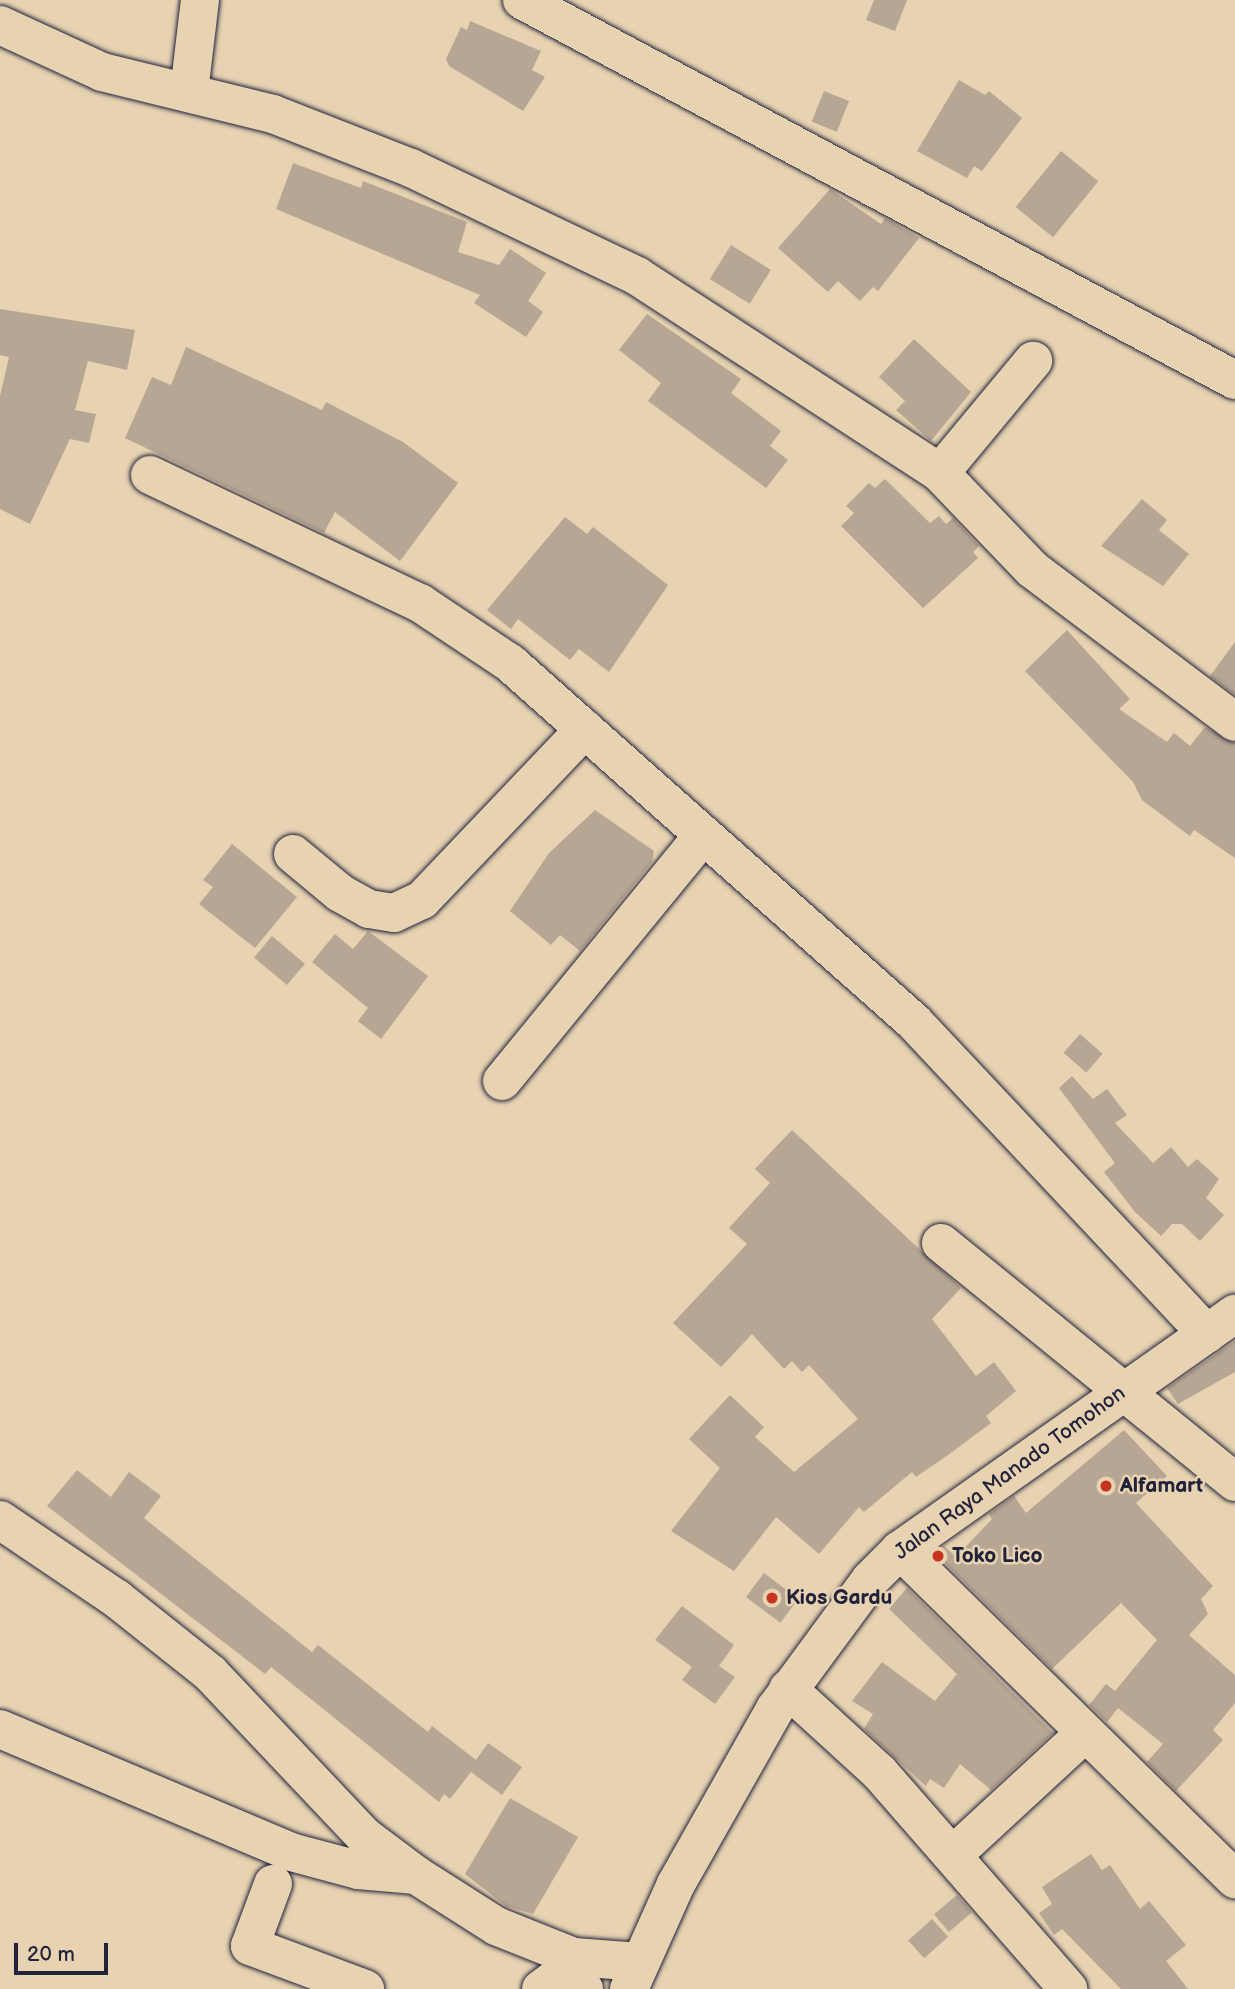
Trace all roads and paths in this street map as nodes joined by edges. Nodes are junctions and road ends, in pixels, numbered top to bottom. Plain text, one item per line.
1 (200, 0) edge
2 (522, 0) edge
3 (0, 25) edge
4 (189, 92) junction
5 (1033, 361) dead end
6 (1235, 380) edge
7 (940, 473) junction
8 (150, 475) dead end
9 (1235, 722) edge
10 (585, 729) junction
11 (703, 835) junction
12 (293, 854) dead end
13 (502, 1081) dead end
14 (942, 1243) dead end
15 (1221, 1324) edge
16 (1121, 1395) junction
17 (1235, 1482) edge
18 (0, 1520) edge
19 (900, 1550) junction
20 (788, 1689) junction
21 (0, 1729) edge
22 (1083, 1735) junction
23 (954, 1854) junction
24 (416, 1874) junction
25 (1235, 1879) edge
26 (272, 1884) dead end
27 (635, 1976) edge
28 (365, 1989) edge
29 (541, 1989) edge
30 (584, 1989) edge
31 (1068, 1989) edge

1 - 4 main road
2 - 6 main road
3 - 4 main road
4 - 7 main road
5 - 7 main road
7 - 9 main road
8 - 10 main road
10 - 11 main road
10 - 12 main road
11 - 13 main road
11 - 15 main road
14 - 16 main road
15 - 16 main road, Jalan Raya Manado Tomohon
16 - 17 main road
16 - 19 main road, Jalan Raya Manado Tomohon
18 - 24 main road
19 - 20 main road, Jalan Raya Manado Tomohon
19 - 22 main road
20 - 23 main road
20 - 27 main road, Jalan Raya Manado Tomohon
21 - 24 main road
22 - 23 main road
22 - 25 main road
23 - 31 main road
24 - 27 main road
26 - 28 main road
29 - 30 main road

